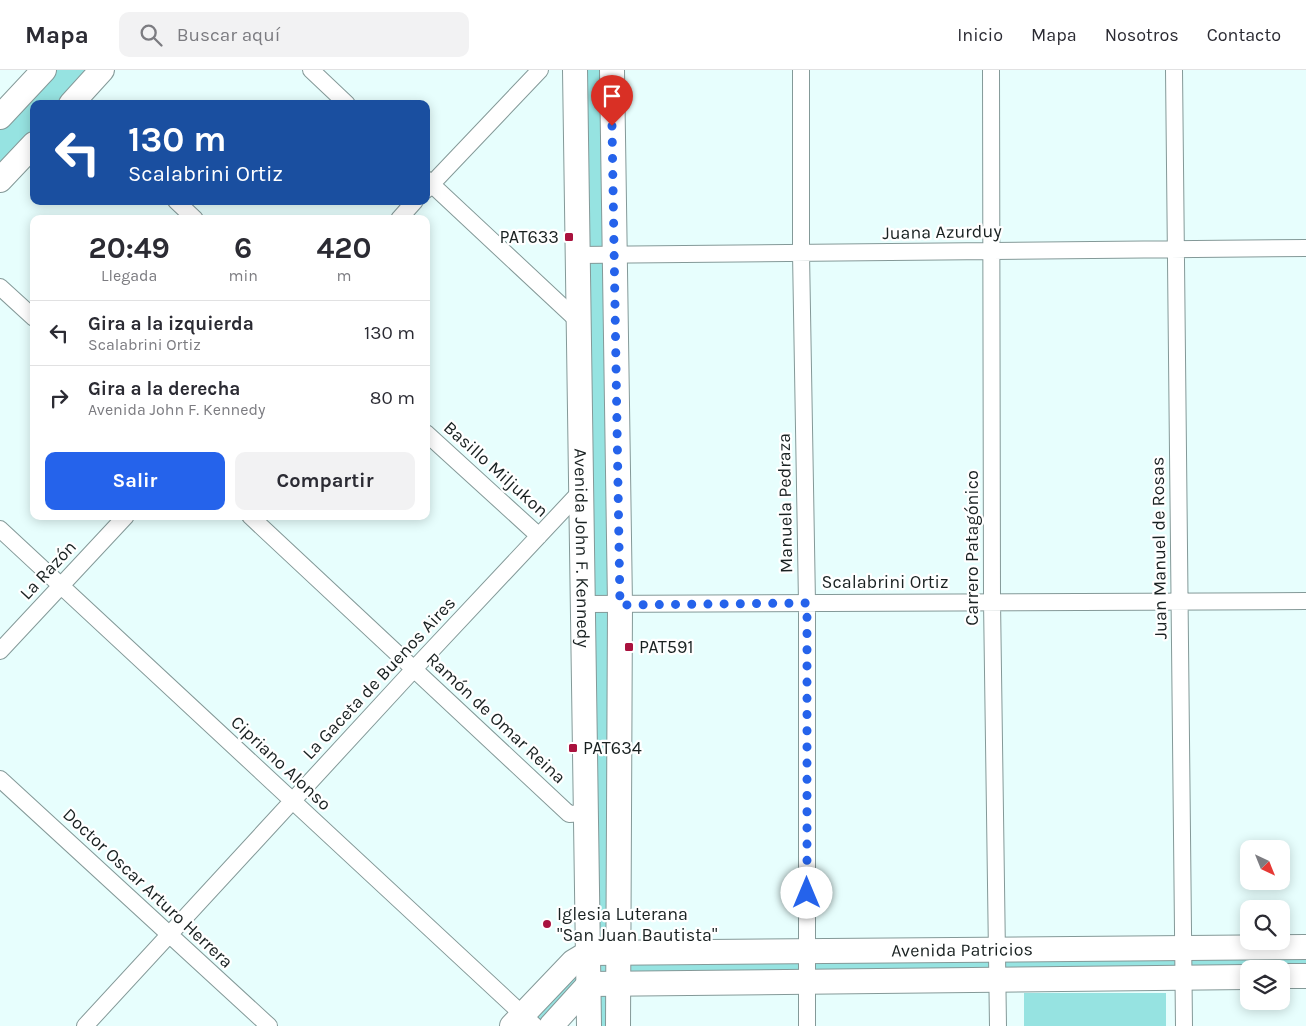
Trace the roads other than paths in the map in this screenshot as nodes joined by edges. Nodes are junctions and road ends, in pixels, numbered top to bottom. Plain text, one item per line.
1 (44, 70) edge
2 (102, 70) edge
3 (311, 70) edge
4 (540, 70) edge
5 (575, 70) edge
6 (612, 70) edge
7 (801, 70) edge
8 (991, 70) edge
9 (1174, 70) edge
10 (75, 100) edge
11 (343, 100) edge
12 (0, 117) edge
13 (30, 148) edge
14 (0, 180) edge
15 (430, 182) edge
16 (430, 186) edge
17 (180, 205) edge
18 (412, 205) edge
19 (191, 215) edge
20 (403, 215) edge
21 (1306, 248) edge
22 (1176, 249) junction
23 (990, 251) junction
24 (801, 253) junction
25 (578, 255) junction
26 (614, 255) junction
27 (0, 287) edge
28 (30, 314) edge
29 (578, 321) junction
30 (430, 436) edge
31 (581, 491) junction
32 (122, 520) edge
33 (254, 520) edge
34 (0, 529) edge
35 (539, 536) junction
36 (61, 586) junction
37 (992, 601) junction
38 (1306, 601) edge
39 (1179, 602) junction
40 (807, 603) junction
41 (584, 604) junction
42 (620, 605) junction
43 (0, 651) edge
44 (414, 669) junction
45 (0, 779) edge
46 (293, 802) junction
47 (586, 813) junction
48 (170, 934) junction
49 (1306, 947) edge
50 (1183, 948) junction
51 (998, 950) junction
52 (807, 951) junction
53 (618, 952) junction
54 (588, 953) junction
55 (1290, 976) edge
56 (1306, 976) edge
57 (1183, 977) junction
58 (1240, 977) edge
59 (998, 980) junction
60 (806, 982) junction
61 (589, 984) junction
62 (618, 984) junction
63 (524, 1022) edge
64 (85, 1026) edge
65 (269, 1026) edge
66 (551, 1026) edge
67 (590, 1026) edge
68 (618, 1026) edge
69 (807, 1026) edge
70 (998, 1026) edge
71 (1184, 1026) edge

1 - 12 main road
2 - 10 main road
3 - 11 street
4 - 15 street
5 - 25 main road, Avenida John F. Kennedy
6 - 26 main road, Avenida John F. Kennedy
7 - 24 street, Manuela Pedraza
8 - 23 street, Carrero Patagónico
9 - 22 street, Juan Manuel de Rosas
13 - 14 main road
16 - 29 street
17 - 19 street
18 - 20 street
21 - 22 street, Juana Azurduy
22 - 23 street, Juana Azurduy
22 - 39 street, Juan Manuel de Rosas
23 - 24 street, Juana Azurduy
23 - 37 street, Carrero Patagónico
24 - 26 street, Juana Azurduy
24 - 40 street, Manuela Pedraza
25 - 26 street, Juana Azurduy
25 - 29 main road, Avenida John F. Kennedy
26 - 42 main road, Avenida John F. Kennedy
27 - 28 street
29 - 31 main road, Avenida John F. Kennedy
30 - 35 street, Basillo Miljukon
31 - 35 street, La Gaceta de Buenos Aires
31 - 41 main road, Avenida John F. Kennedy
32 - 36 street, La Razón
33 - 44 street, Ramón de Omar Reina
34 - 36 street, Cipriano Alonso
35 - 44 street, La Gaceta de Buenos Aires
36 - 43 street, La Razón
36 - 46 street, Cipriano Alonso
37 - 39 street, Scalabrini Ortiz
37 - 40 street, Scalabrini Ortiz
37 - 51 street, Carrero Patagónico
38 - 39 street, Scalabrini Ortiz
39 - 50 street, Juan Manuel de Rosas
40 - 42 street, Scalabrini Ortiz
40 - 52 street, Manuela Pedraza
41 - 42 street, Scalabrini Ortiz
41 - 47 main road, Avenida John F. Kennedy
42 - 53 main road, Avenida John F. Kennedy
44 - 46 street, La Gaceta de Buenos Aires
44 - 47 street, Ramón de Omar Reina
45 - 48 street, Doctor Oscar Arturo Herrera
46 - 48 street, La Gaceta de Buenos Aires
46 - 63 street, Cipriano Alonso
47 - 54 main road, Avenida John F. Kennedy
48 - 64 street, La Gaceta de Buenos Aires
48 - 65 street, Doctor Oscar Arturo Herrera
49 - 50 main road, Avenida Patricios
50 - 51 main road, Avenida Patricios
50 - 57 street, Juan Manuel de Rosas
51 - 52 main road, Avenida Patricios
51 - 59 street, Carrero Patagónico
52 - 53 main road, Avenida Patricios
52 - 60 street, Manuela Pedraza
53 - 54 main road, Avenida Patricios
53 - 62 main road, Avenida John F. Kennedy
54 - 61 main road, Avenida John F. Kennedy
54 - 63 main road
55 - 56 main road
57 - 58 main road, Avenida Patricios
57 - 59 main road, Avenida Patricios
57 - 71 street, Juan Manuel de Rosas
59 - 60 main road, Avenida Patricios
59 - 70 street, Carrero Patagónico
60 - 62 main road, Avenida Patricios
60 - 69 street, Manuela Pedraza
61 - 62 main road, Avenida Patricios
61 - 66 main road
61 - 67 main road, Avenida John F. Kennedy
62 - 68 main road, Avenida John F. Kennedy

